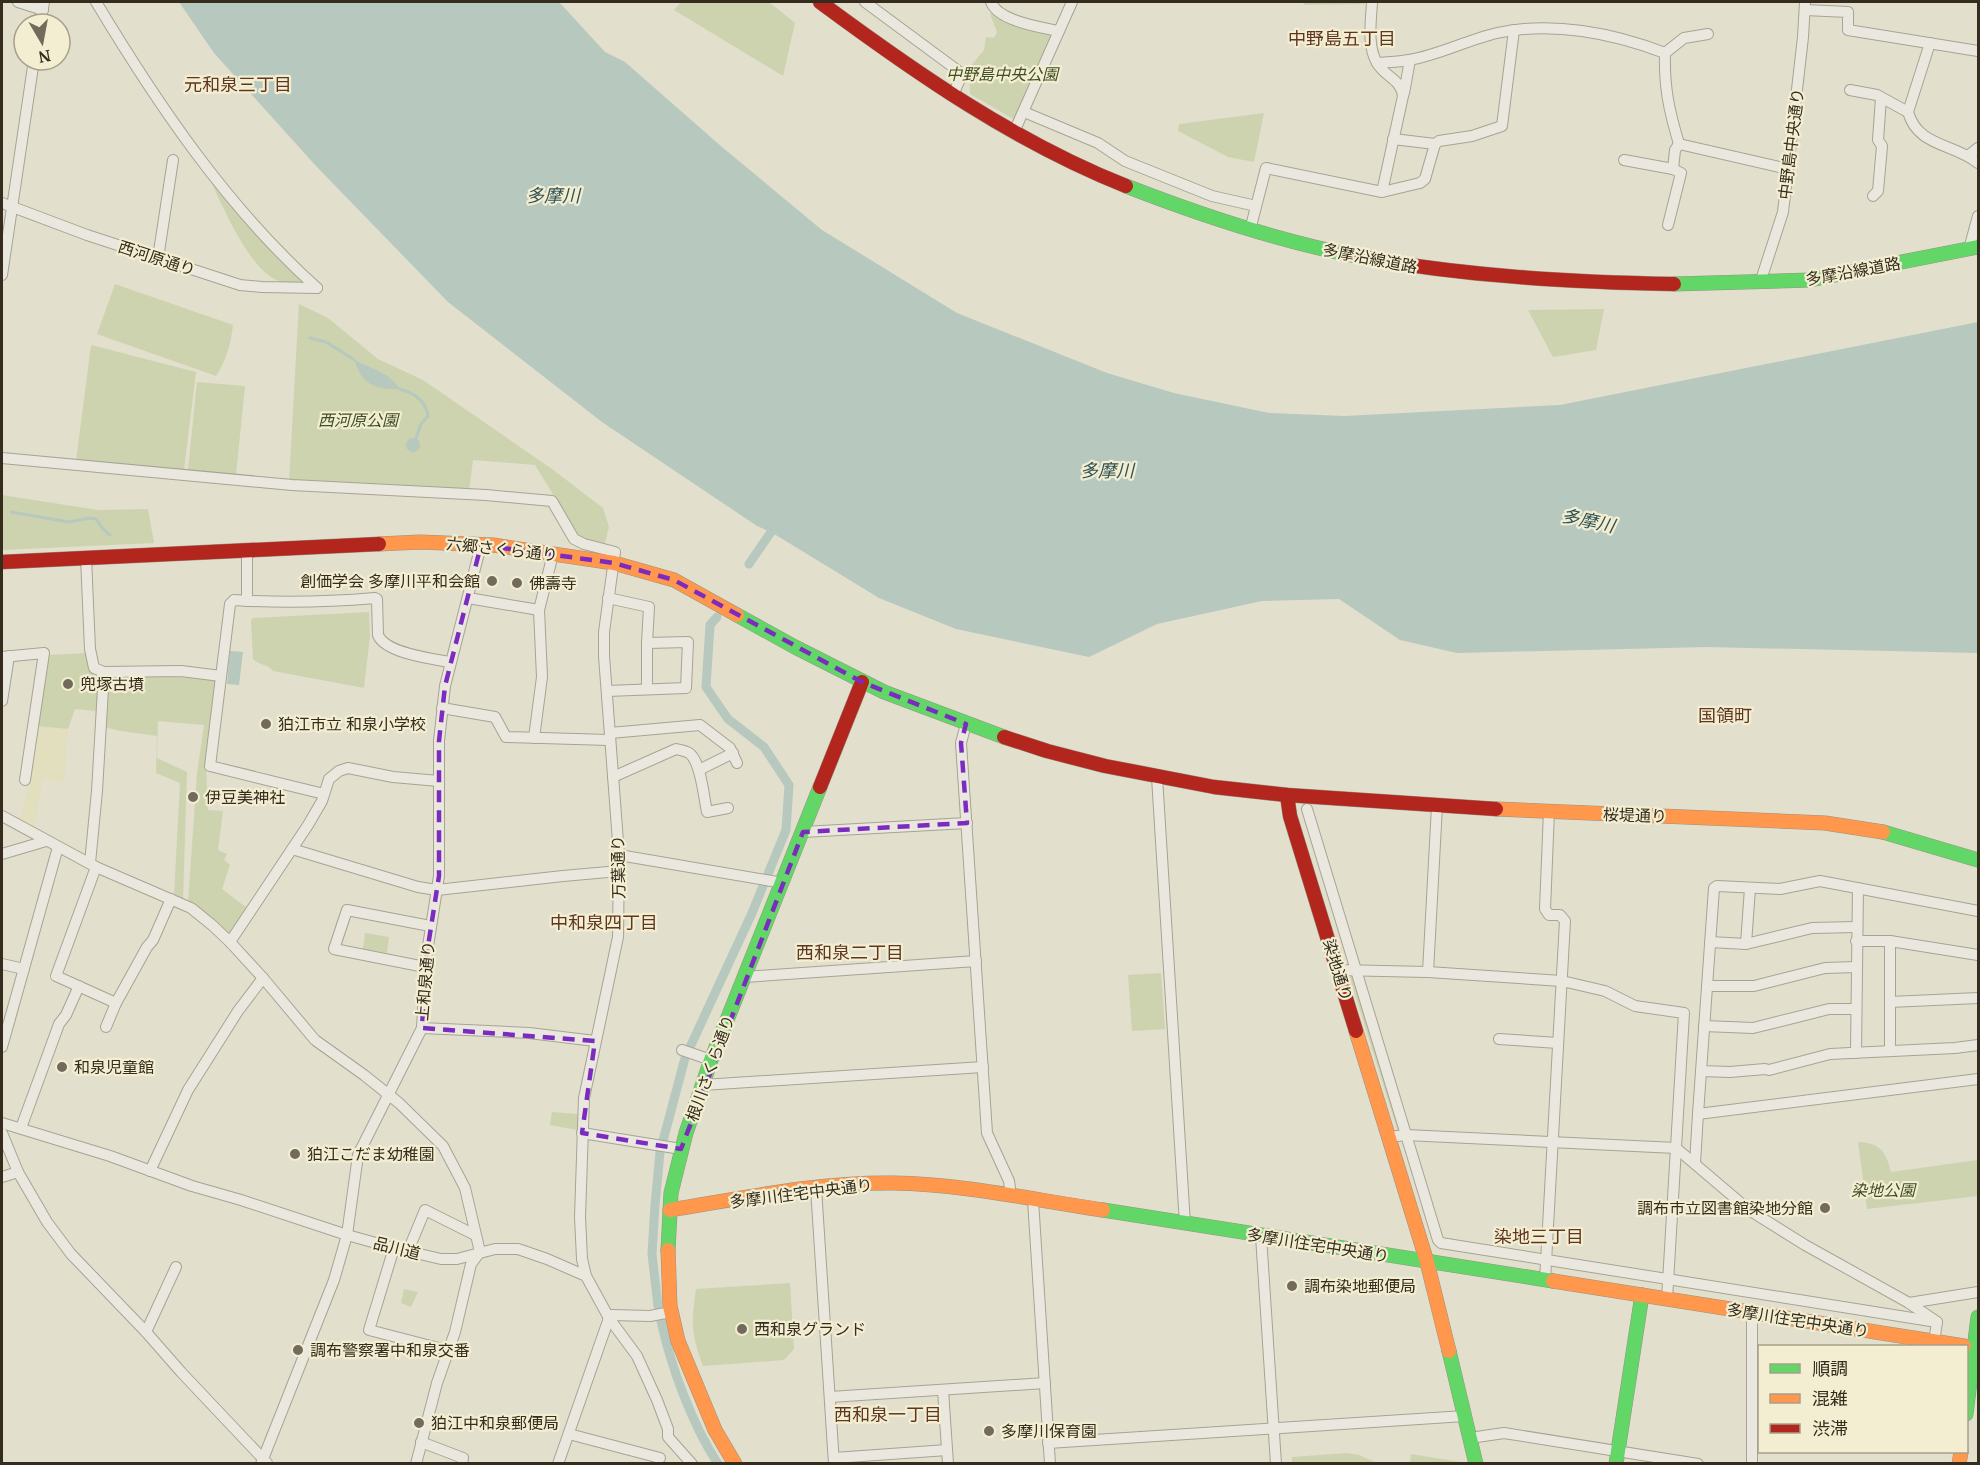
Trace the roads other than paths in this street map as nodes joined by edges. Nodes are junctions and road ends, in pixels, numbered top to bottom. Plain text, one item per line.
1 (18, 2) edge
2 (96, 2) edge
3 (865, 2) edge
4 (991, 2) edge
5 (1072, 2) edge
6 (1372, 2) edge
7 (828, 4) edge
8 (43, 6) edge
9 (1805, 6) edge
10 (1514, 30) junction
11 (1058, 31) junction
12 (1707, 34) dead end
13 (1930, 44) junction
14 (1978, 51) edge
15 (1665, 53) junction
16 (1410, 60) junction
17 (1377, 63) junction
18 (32, 72) edge
19 (1850, 90) dead end
20 (953, 95) junction
21 (1403, 96) junction
22 (1881, 98) junction
23 (1024, 112) junction
24 (1908, 112) junction
25 (1014, 132) junction
26 (1393, 139) junction
27 (1435, 144) junction
28 (1679, 144) junction
29 (1978, 148) edge
30 (1968, 156) junction
31 (173, 160) dead end
32 (1623, 160) dead end
33 (1978, 163) edge
34 (1673, 169) junction
35 (1788, 169) junction
36 (1382, 192) junction
37 (1873, 196) dead end
38 (7, 205) edge
39 (1256, 206) junction
40 (1978, 216) edge
41 (1668, 225) dead end
42 (1250, 230) junction
43 (1974, 248) edge
44 (158, 258) junction
45 (2, 275) edge
46 (1760, 283) junction
47 (2, 458) edge
48 (482, 545) junction
49 (247, 550) junction
50 (553, 554) junction
51 (86, 558) junction
52 (2, 562) edge
53 (614, 562) junction
54 (468, 598) junction
55 (608, 598) junction
56 (247, 601) junction
57 (539, 610) junction
58 (646, 643) junction
59 (5, 657) edge
60 (450, 662) junction
61 (104, 672) junction
62 (221, 676) junction
63 (862, 682) junction
64 (647, 688) junction
65 (607, 691) junction
66 (2, 701) edge
67 (442, 708) junction
68 (966, 724) junction
69 (610, 736) junction
70 (534, 738) junction
71 (699, 770) junction
72 (613, 777) junction
73 (1157, 777) junction
74 (25, 780) dead end
75 (439, 781) junction
76 (324, 794) junction
77 (1287, 795) junction
78 (1437, 806) junction
79 (728, 808) dead end
80 (1306, 809) dead end
81 (1549, 812) junction
82 (2, 816) edge
83 (967, 823) junction
84 (803, 832) junction
85 (46, 841) junction
86 (58, 847) junction
87 (292, 849) junction
88 (2, 854) edge
89 (619, 855) junction
90 (1978, 860) edge
91 (93, 865) junction
92 (619, 871) junction
93 (777, 882) junction
94 (1750, 888) junction
95 (1857, 888) junction
96 (437, 890) junction
97 (171, 899) junction
98 (1978, 911) edge
99 (430, 926) junction
100 (1856, 927) junction
101 (1856, 941) junction
102 (1890, 941) junction
103 (230, 942) junction
104 (1710, 942) junction
105 (1746, 944) junction
106 (1978, 955) edge
107 (976, 961) junction
108 (2, 964) edge
109 (425, 967) junction
110 (1856, 967) junction
111 (24, 969) junction
112 (1338, 969) junction
113 (1356, 969) junction
114 (1428, 972) junction
115 (744, 977) junction
116 (264, 978) junction
117 (1562, 981) junction
118 (79, 986) junction
119 (1707, 986) junction
120 (1978, 994) edge
121 (1890, 1002) junction
122 (116, 1003) junction
123 (1856, 1009) junction
124 (106, 1026) dead end
125 (1704, 1026) junction
126 (422, 1028) junction
127 (1499, 1039) dead end
128 (595, 1041) junction
129 (1558, 1043) junction
130 (1978, 1045) edge
131 (2, 1047) edge
132 (1890, 1051) junction
133 (687, 1052) dead end
134 (1856, 1053) junction
135 (711, 1060) junction
136 (983, 1067) junction
137 (1701, 1071) junction
138 (1978, 1079) edge
139 (703, 1085) junction
140 (389, 1095) junction
141 (1698, 1114) junction
142 (2, 1123) edge
143 (21, 1128) junction
144 (2, 1133) edge
145 (582, 1133) junction
146 (1406, 1135) junction
147 (1389, 1137) junction
148 (1553, 1141) junction
149 (675, 1148) junction
150 (1676, 1148) junction
151 (1695, 1163) junction
152 (150, 1171) junction
153 (18, 1172) junction
154 (2, 1177) edge
155 (816, 1188) junction
156 (1011, 1196) junction
157 (1033, 1200) junction
158 (670, 1210) junction
159 (1185, 1224) junction
160 (475, 1234) junction
161 (347, 1235) junction
162 (1261, 1236) junction
163 (394, 1248) junction
164 (408, 1251) junction
165 (480, 1252) junction
166 (1547, 1260) junction
167 (1427, 1262) junction
168 (176, 1267) dead end
169 (586, 1276) junction
170 (1668, 1279) junction
171 (1545, 1280) junction
172 (1978, 1292) edge
173 (1642, 1295) junction
174 (1667, 1299) junction
175 (1909, 1303) junction
176 (671, 1311) junction
177 (1752, 1313) junction
178 (1978, 1317) edge
179 (609, 1318) junction
180 (1937, 1322) junction
181 (146, 1332) junction
182 (1935, 1341) junction
183 (1953, 1345) edge
184 (1971, 1349) edge
185 (450, 1351) junction
186 (1045, 1383) junction
187 (943, 1390) junction
188 (830, 1397) junction
189 (1968, 1402) edge
190 (1465, 1416) junction
191 (1274, 1428) junction
192 (569, 1434) junction
193 (668, 1437) junction
194 (1470, 1438) junction
195 (421, 1442) junction
196 (1048, 1443) junction
197 (947, 1450) junction
198 (1617, 1457) edge
199 (659, 1461) edge
200 (834, 1461) edge
201 (264, 1462) edge
202 (416, 1464) edge
203 (462, 1464) edge
204 (558, 1464) edge
205 (693, 1464) edge
206 (735, 1464) edge
207 (948, 1464) edge
208 (1050, 1464) edge
209 (1276, 1464) edge
210 (1476, 1464) edge
211 (1698, 1464) edge
212 (1752, 1464) edge

1 - 8 street
2 - 44 street, 西河原通り
3 - 20 street
4 - 11 street
5 - 11 street
6 - 17 street
7 - 20 street, 多摩沿線道路
9 - 13 street
9 - 35 street, 中野島中央通り
10 - 15 street
10 - 16 street
10 - 27 street
11 - 23 street
12 - 15 street
13 - 14 street
13 - 24 street
15 - 28 street
16 - 17 street
16 - 21 street
17 - 21 street
18 - 38 street
19 - 22 street
20 - 25 street, 多摩沿線道路
21 - 26 street
22 - 24 street
22 - 37 street
23 - 25 street
23 - 39 street
24 - 30 street
25 - 42 street, 多摩沿線道路
26 - 27 street
26 - 36 street
27 - 36 street
28 - 34 street
28 - 35 street
29 - 30 street
30 - 33 street
31 - 44 street
32 - 34 street
34 - 41 street
35 - 46 street, 中野島中央通り
36 - 39 street
38 - 44 street, 西河原通り
38 - 45 street
39 - 42 street
40 - 43 street
42 - 46 street, 多摩沿線道路
43 - 46 street, 多摩沿線道路
47 - 53 street
48 - 49 street, 六郷さくら通り
48 - 50 street, 六郷さくら通り
48 - 54 street, 上和泉通り
49 - 51 street, 六郷さくら通り
49 - 56 street
50 - 53 street, 六郷さくら通り
50 - 57 street
51 - 52 street, 六郷さくら通り
51 - 61 street
53 - 55 street, 万葉通り
53 - 63 street, 六郷さくら通り
54 - 57 street
54 - 60 street, 上和泉通り
55 - 58 street
55 - 65 street, 万葉通り
56 - 60 street
56 - 62 street
57 - 70 street
58 - 64 street
58 - 64 street
59 - 66 street
59 - 74 street
60 - 67 street, 上和泉通り
61 - 62 street
61 - 91 street
62 - 76 street
63 - 68 street, 六郷さくら通り
63 - 84 street, 根川さくら通り
64 - 65 street
65 - 69 street, 万葉通り
67 - 70 street
67 - 75 street, 上和泉通り
68 - 73 street
68 - 83 street
69 - 70 street
69 - 71 street
69 - 72 street, 万葉通り
71 - 72 street
71 - 79 street
72 - 89 street, 万葉通り
73 - 77 street
73 - 159 street
75 - 76 street
75 - 96 street, 上和泉通り
76 - 87 street
77 - 78 street, 桜堤通り
77 - 112 street, 染地通り
78 - 81 street, 桜堤通り
78 - 114 street
80 - 113 street
81 - 90 street, 桜堤通り
81 - 117 street
82 - 85 street
83 - 84 street
83 - 107 street
84 - 93 street, 根川さくら通り
85 - 86 street
85 - 88 street
86 - 91 street
86 - 111 street
87 - 96 street
87 - 103 street
89 - 92 street, 万葉通り
89 - 93 street
91 - 97 street
91 - 118 street
92 - 96 street
92 - 128 street, 万葉通り
93 - 115 street, 根川さくら通り
94 - 95 street
94 - 104 street
94 - 105 street
95 - 98 street
95 - 100 street
96 - 99 street, 上和泉通り
97 - 103 street
97 - 122 street
99 - 109 street, 上和泉通り
99 - 109 street
100 - 101 street
100 - 105 street
101 - 102 street
101 - 110 street
102 - 106 street
102 - 121 street
103 - 116 street
104 - 105 street
104 - 119 street
107 - 115 street
107 - 136 street
108 - 111 street
109 - 126 street, 上和泉通り
110 - 119 street
110 - 123 street
111 - 131 street
112 - 113 street
112 - 147 street, 染地通り
113 - 114 street
113 - 146 street
114 - 117 street
115 - 135 street, 根川さくら通り
116 - 140 street
116 - 152 street
117 - 129 street
117 - 150 street
118 - 122 street
118 - 143 street
119 - 125 street
120 - 121 street
121 - 132 street
122 - 124 street
123 - 125 street
123 - 134 street
125 - 137 street
126 - 128 street
126 - 140 street, 上和泉通り
127 - 129 street
128 - 145 street, 万葉通り
129 - 148 street
130 - 132 street
132 - 134 street
133 - 135 street
134 - 137 street
135 - 139 street, 根川さくら通り
136 - 139 street
136 - 156 street
137 - 141 street
138 - 141 street
139 - 149 street, 根川さくら通り
140 - 160 street
140 - 161 street, 上和泉通り
141 - 151 street
142 - 143 street, 品川道
143 - 152 street, 品川道
144 - 153 street
145 - 149 street
145 - 169 street, 万葉通り
146 - 147 street
146 - 148 street
146 - 166 street
147 - 167 street, 染地通り
148 - 150 street
148 - 166 street
149 - 158 street, 根川さくら通り
150 - 151 street
150 - 170 street
151 - 175 street
152 - 161 street, 品川道
153 - 154 street
153 - 181 street
155 - 156 street, 多摩川住宅中央通り
155 - 158 street, 多摩川住宅中央通り
155 - 188 street
156 - 157 street, 多摩川住宅中央通り
157 - 159 street, 多摩川住宅中央通り
157 - 186 street
158 - 176 street, 根川さくら通り
159 - 162 street, 多摩川住宅中央通り
160 - 164 street
160 - 165 street
161 - 163 street, 品川道
161 - 201 street, 上和泉通り
162 - 167 street, 多摩川住宅中央通り
162 - 191 street
163 - 164 street, 品川道
163 - 185 street
164 - 165 street, 品川道
165 - 169 street, 品川道
165 - 185 street
166 - 170 street
166 - 171 street
167 - 171 street, 多摩川住宅中央通り
167 - 190 street, 染地通り
168 - 181 street
169 - 179 street
170 - 174 street
170 - 180 street
171 - 173 street, 多摩川住宅中央通り
172 - 175 street
173 - 174 street, 多摩川住宅中央通り
173 - 198 street
174 - 177 street, 多摩川住宅中央通り
175 - 180 street
176 - 179 street
176 - 206 street, 根川さくら通り
177 - 182 street, 多摩川住宅中央通り
177 - 212 street
178 - 184 street
179 - 192 street
179 - 193 street
180 - 182 street
181 - 201 street
182 - 183 street, 多摩川住宅中央通り
184 - 189 street
185 - 195 street
186 - 187 street
186 - 196 street
187 - 188 street
187 - 197 street
188 - 200 street
190 - 191 street
190 - 194 street, 染地通り
191 - 196 street
191 - 209 street
192 - 199 street
192 - 204 street
193 - 199 street
193 - 205 street
194 - 198 street
194 - 210 street, 染地通り
195 - 202 street
195 - 203 street
196 - 208 street
197 - 200 street
197 - 207 street
198 - 211 street

